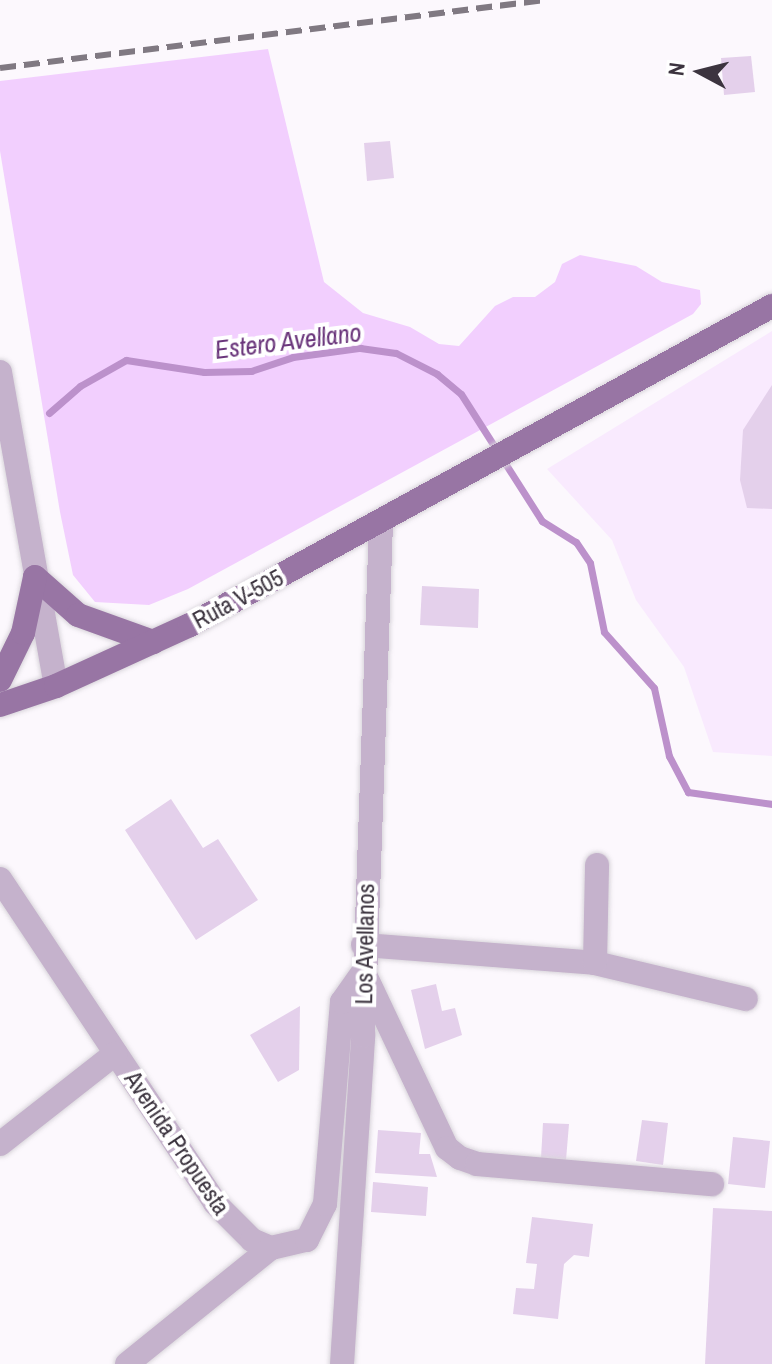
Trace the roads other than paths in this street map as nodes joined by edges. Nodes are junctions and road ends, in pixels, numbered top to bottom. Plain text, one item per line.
1 (772, 306) edge
2 (0, 372) edge
3 (381, 523) junction
4 (35, 577) junction
5 (153, 642) junction
6 (0, 680) edge
7 (56, 686) junction
8 (0, 705) edge
9 (597, 865) dead end
10 (5, 896) edge
11 (363, 945) junction
12 (595, 963) junction
13 (364, 971) junction
14 (746, 999) dead end
15 (116, 1053) junction
16 (0, 1144) edge
17 (712, 1184) dead end
18 (271, 1248) junction
19 (127, 1364) edge
20 (342, 1364) edge

1 - 3 main road, Ruta V-505
2 - 4 street
3 - 5 main road, Ruta V-505
3 - 11 street, Los Avellanos
4 - 5 main road
4 - 6 main road
4 - 7 street
5 - 7 main road, Ruta V-505
7 - 8 main road, Ruta V-505
9 - 12 street
10 - 15 street, Avenida Propuesta
11 - 12 street
11 - 13 street, Los Avellanos
12 - 14 street
13 - 17 street
13 - 18 street
13 - 20 street, Los Avellanos
15 - 16 street
15 - 18 street, Avenida Propuesta
18 - 19 street

